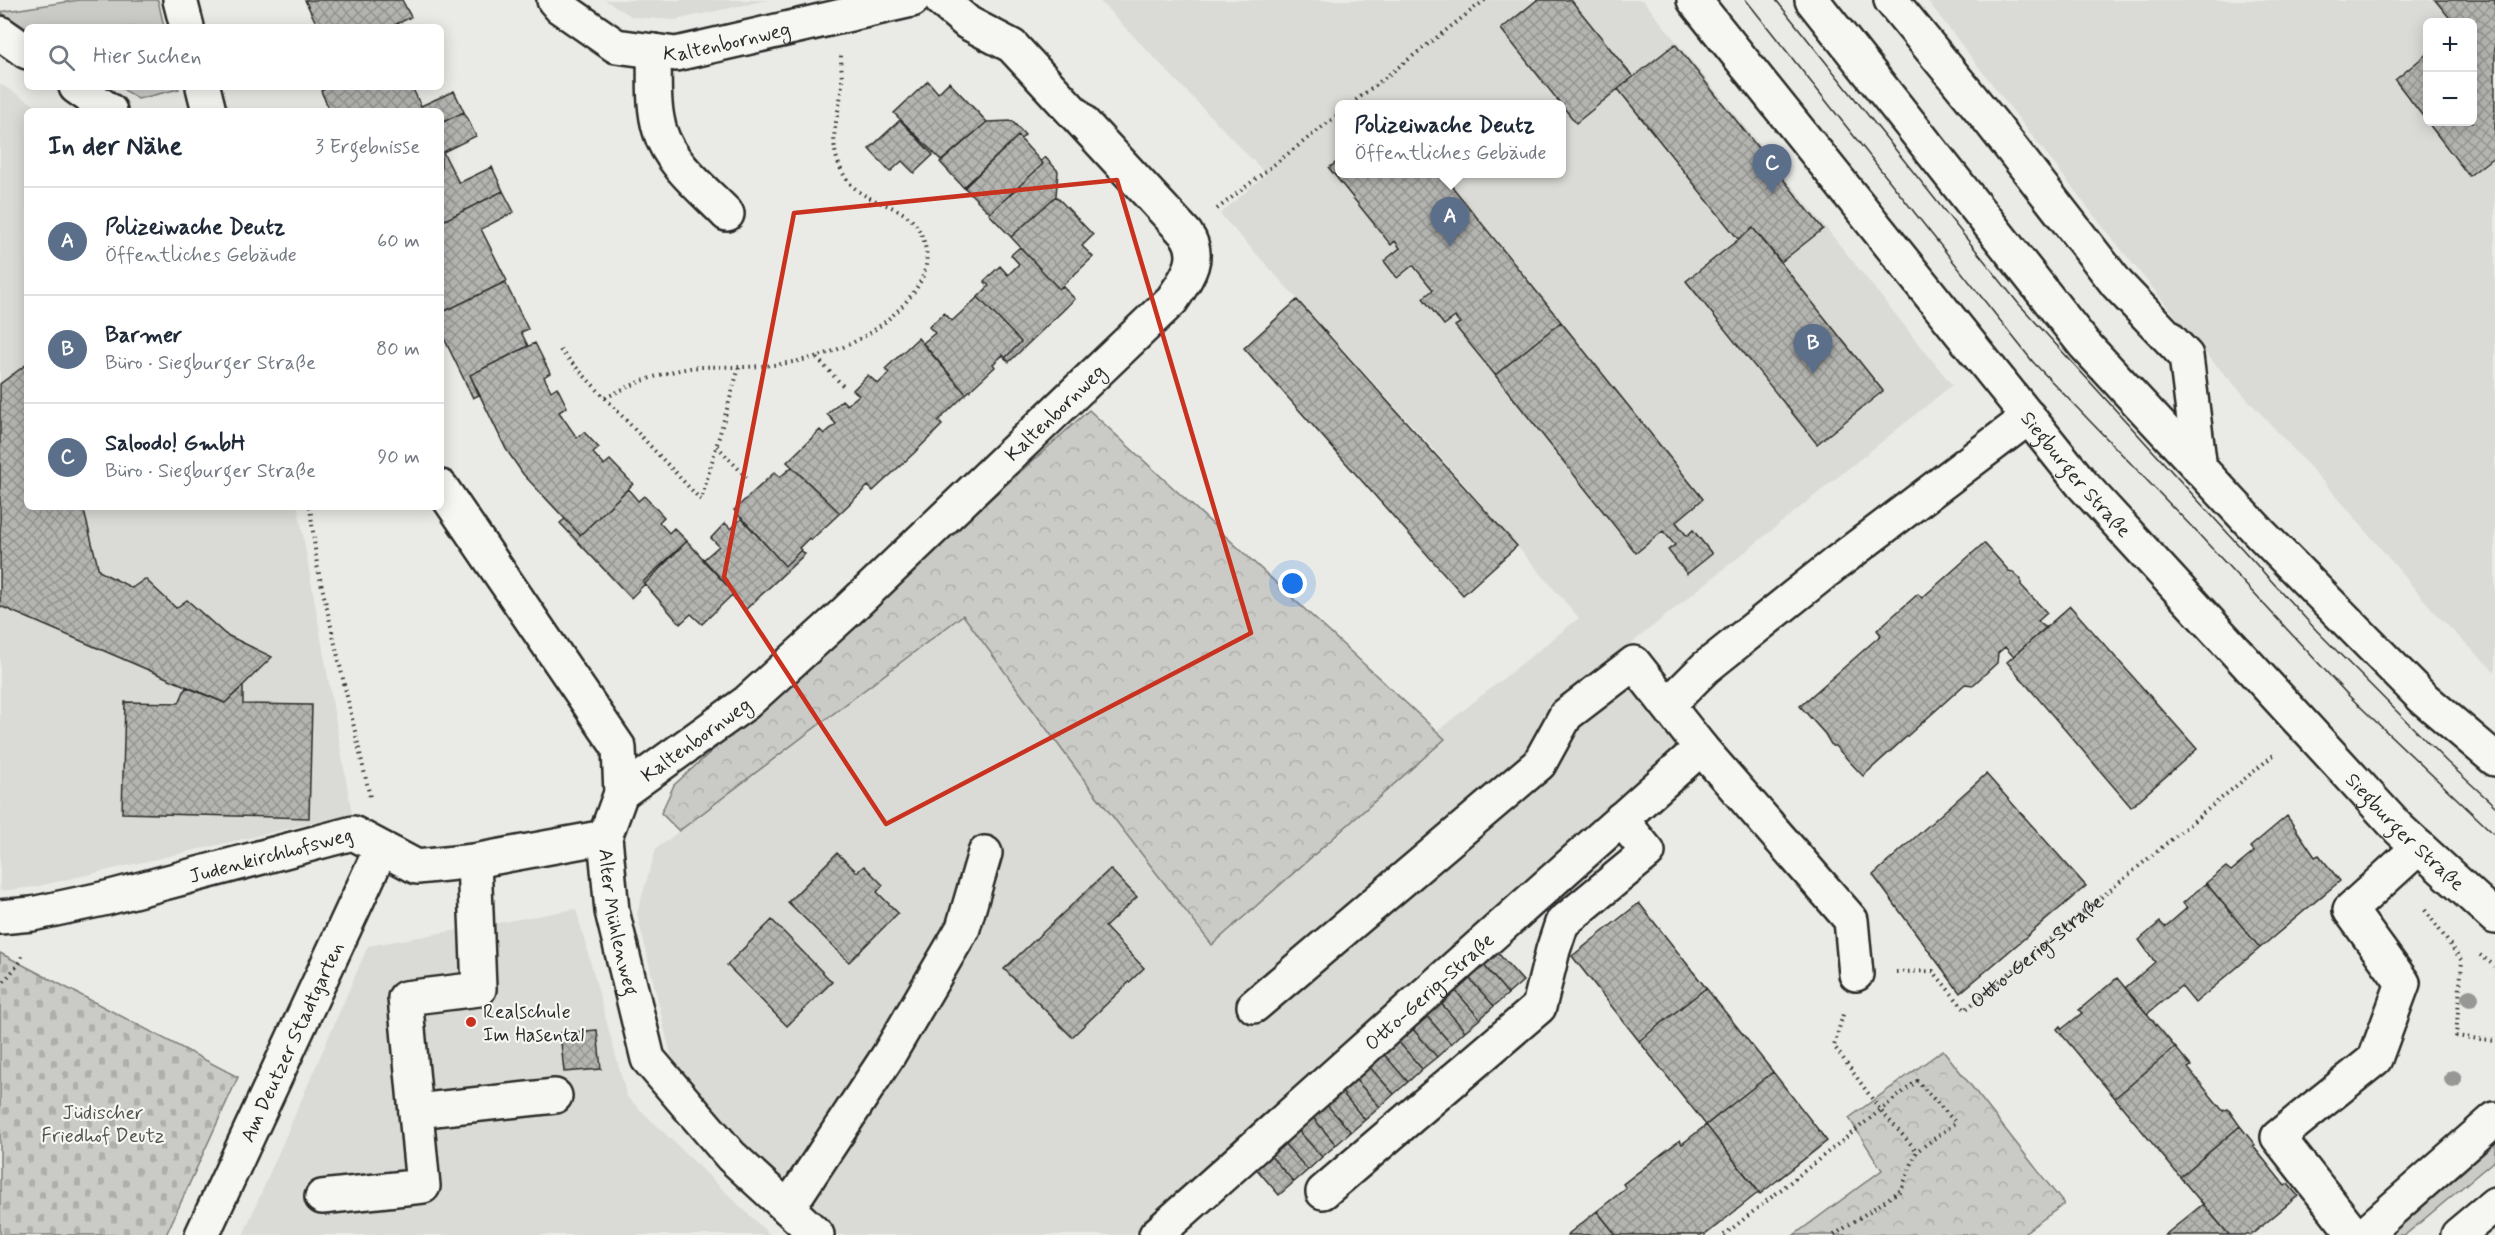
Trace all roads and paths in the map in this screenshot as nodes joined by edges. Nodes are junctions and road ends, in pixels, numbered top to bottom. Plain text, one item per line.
1 (180, 0) edge
2 (554, 0) edge
3 (912, 0) edge
4 (941, 0) edge
5 (1485, 0) edge
6 (1694, 0) edge
7 (1812, 0) edge
8 (1891, 0) edge
9 (839, 9) edge
10 (186, 24) edge
11 (0, 33) edge
12 (24, 50) edge
13 (654, 51) junction
14 (80, 90) edge
15 (204, 90) edge
16 (1358, 100) edge
17 (106, 108) edge
18 (208, 108) edge
19 (1335, 117) edge
20 (727, 214) dead end
21 (1186, 234) junction
22 (560, 350) dead end
23 (817, 358) junction
24 (738, 367) junction
25 (845, 388) dead end
26 (605, 398) junction
27 (2029, 417) junction
28 (717, 446) junction
29 (2200, 469) junction
30 (747, 478) dead end
31 (444, 490) edge
32 (310, 510) edge
33 (1668, 705) junction
34 (2285, 746) dead end
35 (1701, 748) junction
36 (2495, 759) edge
37 (621, 793) junction
38 (1621, 819) junction
39 (605, 837) junction
40 (2419, 847) junction
41 (381, 849) junction
42 (985, 853) dead end
43 (474, 861) junction
44 (2422, 906) dead end
45 (0, 917) edge
46 (2495, 917) edge
47 (2478, 954) dead end
48 (2495, 966) edge
49 (1856, 974) junction
50 (1254, 1006) dead end
51 (2495, 1041) edge
52 (555, 1096) dead end
53 (416, 1111) junction
54 (1881, 1111) junction
55 (2495, 1119) edge
56 (1917, 1151) junction
57 (1323, 1192) dead end
58 (322, 1197) dead end
59 (2495, 1204) edge
60 (788, 1208) junction
61 (202, 1235) edge
62 (817, 1235) edge
63 (1156, 1235) edge
64 (1724, 1235) edge
65 (1834, 1235) edge
66 (2355, 1235) edge
67 (2363, 1235) edge
68 (2458, 1235) edge

1 - 10 street
2 - 13 street, Kaltenbornweg
3 - 9 street, Kaltenbornweg
4 - 21 street, Kaltenbornweg
5 - 16 path
6 - 27 street, Siegburger Straße
7 - 29 street
8 - 29 street
9 - 13 street, Kaltenbornweg
9 - 23 path
11 - 12 street
13 - 20 street
14 - 17 street
15 - 18 street
19 - 21 path
21 - 37 street, Kaltenbornweg
22 - 26 path
23 - 24 path
23 - 25 path
24 - 26 path
24 - 28 path
26 - 28 path
27 - 33 street
27 - 40 street, Siegburger Straße
28 - 30 path
29 - 36 street
31 - 37 street, Alter Mühlenweg
32 - 41 path
33 - 35 street
33 - 50 street
34 - 49 path, Otto-Gerig-Straße
35 - 38 street, Otto-Gerig-Straße
35 - 49 street
37 - 39 street, Alter Mühlenweg
38 - 57 street
38 - 63 street, Otto-Gerig-Straße
39 - 43 street, Judenkirchhofsweg
39 - 60 street, Alter Mühlenweg
40 - 46 street, Siegburger Straße
40 - 66 street
41 - 43 street, Judenkirchhofsweg
41 - 45 street, Judenkirchhofsweg
41 - 61 street, Am Deutzer Stadtgarten
42 - 60 street
43 - 53 street
44 - 51 path
47 - 48 path
49 - 54 path
52 - 53 street
53 - 58 street
54 - 56 path
54 - 56 path
54 - 64 path
55 - 67 street
56 - 65 path
59 - 68 street
60 - 62 street, Alter Mühlenweg

